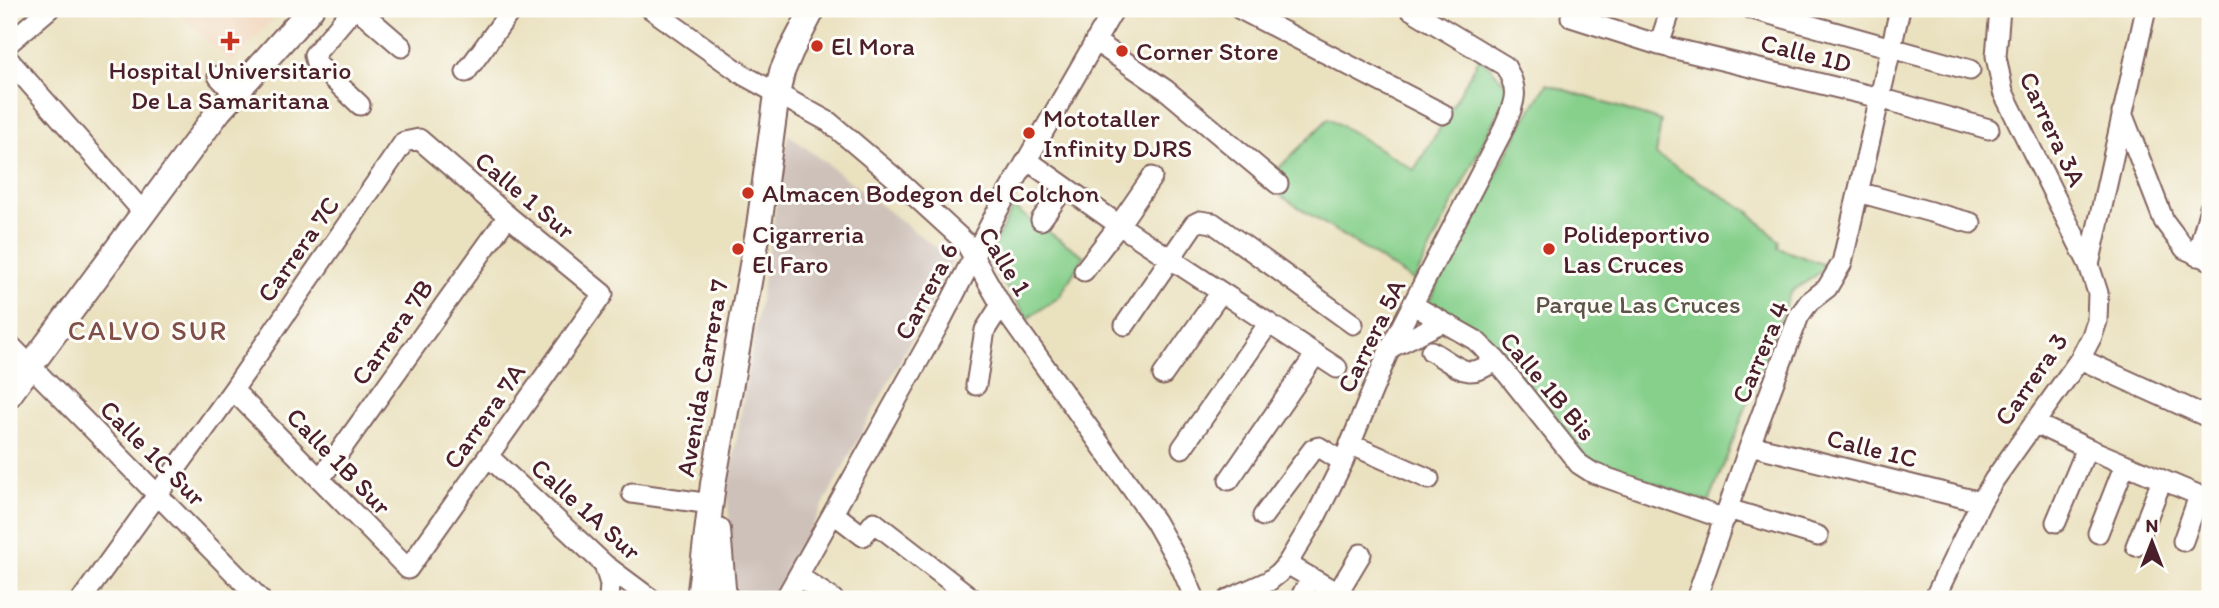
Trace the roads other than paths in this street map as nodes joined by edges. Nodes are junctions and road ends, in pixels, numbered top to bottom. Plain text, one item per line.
1 (49, 9) edge
2 (311, 9) edge
3 (355, 9) edge
4 (512, 9) edge
5 (651, 9) edge
6 (813, 9) edge
7 (1114, 9) edge
8 (1240, 9) edge
9 (1410, 9) edge
10 (1671, 9) edge
11 (1752, 9) edge
12 (1899, 9) edge
13 (2000, 9) edge
14 (2146, 9) edge
15 (1571, 17) dead end
16 (1096, 41) junction
17 (9, 43) edge
18 (1658, 45) junction
19 (402, 47) dead end
20 (1891, 47) junction
21 (9, 60) edge
22 (1970, 70) dead end
23 (466, 72) dead end
24 (777, 94) junction
25 (1880, 98) junction
26 (360, 105) dead end
27 (2122, 111) junction
28 (1443, 114) dead end
29 (1989, 129) dead end
30 (413, 139) joint
31 (1027, 160) junction
32 (1152, 177) dead end
33 (1278, 184) dead end
34 (1065, 187) junction
35 (1858, 192) junction
36 (2210, 208) edge
37 (143, 212) junction
38 (508, 216) junction
39 (1041, 220) dead end
40 (1971, 223) dead end
41 (1119, 225) junction
42 (974, 257) junction
43 (2203, 258) edge
44 (1171, 259) junction
45 (2089, 265) junction
46 (1084, 271) dead end
47 (1221, 292) junction
48 (603, 294) joint
49 (1001, 305) junction
50 (1413, 305) junction
51 (1443, 322) junction
52 (1269, 323) junction
53 (1353, 324) dead end
54 (1125, 325) dead end
55 (9, 344) edge
56 (1390, 348) junction
57 (1431, 351) dead end
58 (1316, 354) junction
59 (2080, 359) junction
60 (1496, 360) junction
61 (30, 366) junction
62 (1337, 368) dead end
63 (1163, 375) dead end
64 (976, 385) dead end
65 (233, 390) junction
66 (9, 395) edge
67 (2210, 418) edge
68 (2034, 423) junction
69 (1750, 445) junction
70 (1182, 448) dead end
71 (2087, 448) junction
72 (1346, 453) junction
73 (488, 456) junction
74 (2125, 464) junction
75 (1429, 478) dead end
76 (320, 479) junction
77 (1229, 480) dead end
78 (2162, 480) junction
79 (632, 493) dead end
80 (712, 494) junction
81 (158, 495) junction
82 (2204, 498) edge
83 (1981, 502) junction
84 (834, 513) junction
85 (1726, 514) junction
86 (1263, 516) dead end
87 (2056, 522) dead end
88 (2098, 533) dead end
89 (1818, 536) dead end
90 (2183, 541) dead end
91 (2136, 546) dead end
92 (1361, 554) dead end
93 (604, 564) junction
94 (1287, 564) junction
95 (408, 569) joint
96 (798, 576) junction
97 (1310, 578) junction
98 (1343, 596) edge
99 (85, 598) edge
100 (260, 599) edge
101 (609, 599) edge
102 (652, 599) edge
103 (699, 599) edge
104 (724, 599) edge
105 (785, 599) edge
106 (832, 599) edge
107 (973, 599) edge
108 (1195, 599) edge
109 (1229, 599) edge
110 (1300, 599) edge
111 (1696, 599) edge
112 (1934, 599) edge

1 - 17 street
2 - 37 main road
3 - 19 street
3 - 26 street
4 - 23 street
5 - 24 street, Calle 1
6 - 24 main road, Avenida Carrera 7
7 - 16 street, Carrera 6
8 - 28 street
9 - 50 street, Carrera 5A
10 - 18 street
11 - 20 street
12 - 20 street, Carrera 4
13 - 45 street, Carrera 3A
14 - 27 street, Carrera 3
15 - 18 street, Calle 1D
16 - 31 street, Carrera 6
16 - 33 street
18 - 25 street, Calle 1D
20 - 22 street
20 - 25 street, Carrera 4
21 - 37 street
24 - 42 street, Calle 1
24 - 80 main road, Avenida Carrera 7
25 - 29 street, Calle 1D
25 - 35 street, Carrera 4
27 - 43 street
27 - 45 street, Carrera 3
30 - 38 street, Calle 1 Sur
30 - 65 street, Carrera 7C
31 - 34 street
31 - 42 street, Carrera 6
32 - 41 street
34 - 39 street
34 - 41 street
35 - 40 street
35 - 69 street, Carrera 4
36 - 43 street
37 - 61 main road
38 - 48 street, Calle 1 Sur
38 - 76 street, Carrera 7B
41 - 44 street
41 - 46 street
42 - 49 street, Calle 1
42 - 84 street, Carrera 6
44 - 47 street
44 - 53 street
44 - 54 street
45 - 59 street, Carrera 3
47 - 52 street
47 - 63 street
48 - 73 street, Carrera 7A
49 - 64 street
49 - 108 street, Calle 1
50 - 51 street, Calle 1B Bis
50 - 56 street, Carrera 5A
51 - 56 street
51 - 60 street, Calle 1B Bis
52 - 58 street
52 - 70 street
55 - 61 street, Calle 1C Sur
56 - 72 street, Carrera 5A
57 - 60 street
58 - 62 street
58 - 77 street
59 - 67 street
59 - 68 street, Carrera 3
60 - 85 street, Calle 1B Bis
61 - 66 main road
61 - 81 street, Calle 1C Sur
65 - 76 street, Calle 1B Sur
65 - 81 street, Carrera 7C
68 - 71 street
68 - 83 street, Carrera 3
69 - 83 street, Calle 1C
69 - 85 street, Carrera 4
71 - 74 street
71 - 87 street
72 - 75 street
72 - 86 street
72 - 94 street, Carrera 5A
73 - 93 street, Calle 1A Sur
73 - 95 street, Carrera 7A
74 - 78 street
74 - 88 street
76 - 95 street, Calle 1B Sur
78 - 82 street
78 - 91 street
79 - 80 street
80 - 103 main road, Avenida Carrera 7
80 - 104 main road
81 - 99 street, Carrera 7C
81 - 100 street, Calle 1C Sur
82 - 90 street
83 - 112 street, Carrera 3
84 - 96 street, Carrera 6
84 - 107 street
85 - 89 street, Calle 1B Bis
85 - 111 street, Carrera 4
92 - 98 street
93 - 101 street
93 - 102 street, Calle 1A Sur
94 - 97 street
94 - 109 street, Carrera 5A
96 - 105 street, Carrera 6
96 - 106 street
97 - 98 street
97 - 110 street

